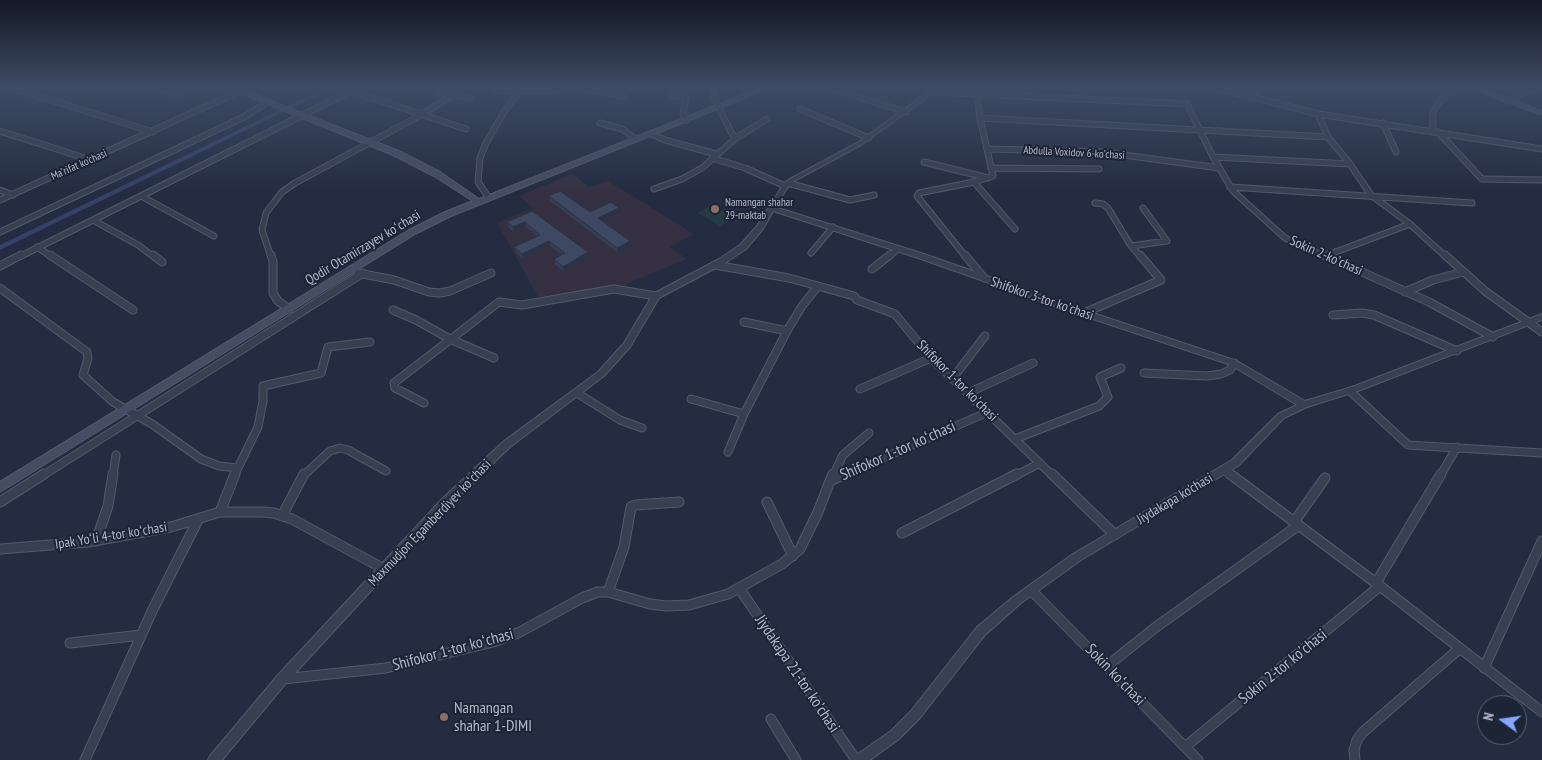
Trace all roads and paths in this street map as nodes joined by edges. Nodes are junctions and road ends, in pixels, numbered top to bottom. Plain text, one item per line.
1 (122, 122) edge
2 (173, 122) edge
3 (232, 122) edge
4 (286, 122) edge
5 (320, 122) edge
6 (406, 122) edge
7 (443, 122) edge
8 (498, 122) edge
9 (681, 122) edge
10 (726, 122) edge
11 (761, 122) edge
12 (832, 122) edge
13 (891, 122) edge
14 (981, 122) edge
15 (1070, 122) edge
16 (1197, 122) edge
17 (1322, 122) edge
18 (1373, 122) edge
19 (1435, 122) edge
20 (600, 123) dead end
21 (1383, 124) junction
22 (1201, 129) junction
23 (466, 130) dead end
24 (0, 131) edge
25 (153, 132) junction
26 (1436, 132) junction
27 (651, 134) junction
28 (1328, 136) junction
29 (736, 138) junction
30 (869, 138) junction
31 (636, 140) junction
32 (370, 142) junction
33 (988, 148) junction
34 (1542, 149) edge
35 (1396, 152) dead end
36 (714, 156) junction
37 (1213, 157) junction
38 (91, 160) junction
39 (924, 162) dead end
40 (1350, 164) junction
41 (991, 168) junction
42 (1219, 168) junction
43 (1099, 169) dead end
44 (988, 178) junction
45 (1542, 180) edge
46 (974, 182) junction
47 (787, 185) junction
48 (1230, 187) junction
49 (654, 189) dead end
50 (0, 190) edge
51 (13, 195) junction
52 (874, 195) dead end
53 (141, 196) junction
54 (1371, 196) junction
55 (489, 198) junction
56 (0, 200) edge
57 (479, 202) junction
58 (1472, 202) dead end
59 (1095, 203) dead end
60 (1143, 208) dead end
61 (772, 209) junction
62 (93, 220) junction
63 (1410, 224) junction
64 (833, 227) junction
65 (1015, 229) dead end
66 (0, 232) edge
67 (214, 236) dead end
68 (1131, 246) junction
69 (37, 247) junction
70 (898, 248) junction
71 (811, 253) dead end
72 (1325, 256) junction
73 (162, 262) dead end
74 (715, 265) junction
75 (0, 266) edge
76 (872, 269) dead end
77 (348, 271) junction
78 (491, 272) dead end
79 (1463, 272) junction
80 (363, 273) junction
81 (984, 278) junction
82 (818, 286) junction
83 (0, 288) edge
84 (1405, 292) junction
85 (656, 296) junction
86 (289, 309) junction
87 (133, 310) dead end
88 (394, 310) dead end
89 (1084, 313) junction
90 (1333, 315) dead end
91 (277, 317) junction
92 (1542, 317) edge
93 (287, 322) junction
94 (744, 322) dead end
95 (1528, 324) junction
96 (787, 331) junction
97 (1542, 332) edge
98 (985, 336) dead end
99 (1493, 337) junction
100 (450, 339) junction
101 (370, 342) dead end
102 (230, 346) junction
103 (1457, 351) junction
104 (239, 353) junction
105 (494, 358) dead end
106 (931, 358) junction
107 (1032, 363) dead end
108 (1234, 363) junction
109 (1121, 368) dead end
110 (1144, 374) dead end
111 (184, 375) junction
112 (953, 378) junction
113 (194, 382) junction
114 (860, 389) dead end
115 (1350, 391) junction
116 (577, 393) junction
117 (968, 393) junction
118 (691, 399) dead end
119 (424, 403) dead end
120 (1304, 405) junction
121 (126, 409) junction
122 (988, 412) junction
123 (744, 414) junction
124 (138, 416) junction
125 (642, 428) dead end
126 (869, 433) dead end
127 (1015, 439) junction
128 (1457, 447) junction
129 (728, 452) dead end
130 (1542, 453) edge
131 (116, 455) dead end
132 (1040, 462) junction
133 (237, 468) junction
134 (1224, 470) junction
135 (386, 471) dead end
136 (1325, 478) dead end
137 (830, 481) junction
138 (0, 488) edge
139 (0, 502) edge
140 (679, 502) dead end
141 (767, 502) dead end
142 (220, 512) junction
143 (282, 516) junction
144 (198, 520) junction
145 (1296, 523) junction
146 (902, 533) dead end
147 (1115, 535) junction
148 (96, 540) junction
149 (1542, 541) edge
150 (0, 549) edge
151 (793, 556) junction
152 (384, 569) junction
153 (1378, 585) junction
154 (739, 588) junction
155 (1031, 590) junction
156 (608, 592) junction
157 (142, 636) junction
158 (70, 643) dead end
159 (1459, 649) junction
160 (1107, 666) junction
161 (1484, 668) junction
162 (282, 679) junction
163 (1542, 712) edge
164 (771, 720) dead end
165 (1185, 747) junction
166 (875, 755) edge
167 (85, 760) edge
168 (214, 760) edge
169 (796, 760) edge
170 (858, 760) edge
171 (1198, 760) edge
172 (1354, 760) edge

1 - 25 street
2 - 25 street, Maʼrifat ko'chasi
3 - 66 street
4 - 53 street
5 - 32 main road
6 - 32 street
7 - 23 street
8 - 55 street
9 - 27 main road, Qodir Otamirzayev koʻchasi
10 - 29 street
11 - 29 street
12 - 30 street
13 - 30 street, Maxmudjon Egamberdiyev koʻchasi
14 - 33 street
15 - 22 street
16 - 22 street, Sokin 2-koʼchasi
17 - 28 street
18 - 21 street
19 - 26 street
20 - 31 street
21 - 26 street
21 - 35 street
22 - 28 street
22 - 37 street, Sokin 2-koʼchasi
24 - 38 street
25 - 38 street, Maʼrifat ko'chasi
26 - 34 street
26 - 45 street
27 - 31 main road, Qodir Otamirzayev koʻchasi
27 - 36 street
28 - 40 street
29 - 36 street
30 - 47 street, Maxmudjon Egamberdiyev koʻchasi
31 - 55 main road, Qodir Otamirzayev koʻchasi
32 - 57 main road
32 - 86 street
33 - 41 street
33 - 42 street, Abdulla Voxidov 6-koʼchasi
36 - 47 street
36 - 49 street
37 - 40 street
37 - 42 street, Sokin 2-koʼchasi
38 - 51 street, Maʼrifat ko'chasi
39 - 44 street
40 - 54 street
41 - 43 street
41 - 44 street
42 - 48 street, Sokin 2-koʼchasi
44 - 46 street
46 - 65 street
46 - 81 street
47 - 52 street
47 - 61 street, Maxmudjon Egamberdiyev koʻchasi
48 - 54 street
48 - 72 street, Sokin 2-koʼchasi
50 - 51 street
51 - 56 street, Maʼrifat ko'chasi
53 - 62 street
53 - 67 street
54 - 58 street
54 - 63 street
55 - 57 main road, Qodir Otamirzayev koʻchasi
57 - 77 main road, Qodir Otamirzayev koʻchasi
59 - 68 street
60 - 68 street
61 - 64 street, Shifokor 3-tor koʼchasi
61 - 74 street, Maxmudjon Egamberdiyev koʻchasi
62 - 69 street
62 - 73 street
63 - 72 street
63 - 79 street
64 - 70 street, Shifokor 3-tor koʼchasi
64 - 71 street
68 - 89 street
69 - 75 street
69 - 87 street
70 - 76 street
70 - 81 street, Shifokor 3-tor koʼchasi
72 - 84 street, Sokin 2-koʼchasi
74 - 82 street, Shifokor 1-tor koʼchasi
74 - 85 street, Maxmudjon Egamberdiyev koʻchasi
77 - 80 street
77 - 86 main road, Qodir Otamirzayev koʻchasi
78 - 80 street
79 - 84 street
79 - 95 street
80 - 93 street
81 - 89 street, Shifokor 3-tor koʼchasi
82 - 96 street
82 - 106 street, Shifokor 1-tor koʼchasi
83 - 121 street
84 - 99 street, Sokin 2-koʼchasi
85 - 100 street
85 - 116 street, Maxmudjon Egamberdiyev koʻchasi
86 - 91 main road, Qodir Otamirzayev koʻchasi
88 - 100 street
89 - 108 street, Shifokor 3-tor koʼchasi
90 - 103 street
91 - 93 street
91 - 102 main road, Qodir Otamirzayev koʻchasi
92 - 95 street, Jiydakapa ko'chasi
93 - 104 street
94 - 96 street
95 - 97 street
95 - 99 street, Jiydakapa ko'chasi
96 - 123 street
98 - 112 street
99 - 103 street, Jiydakapa ko'chasi
100 - 105 street
100 - 119 street
101 - 133 street
102 - 104 street
102 - 111 main road, Qodir Otamirzayev koʻchasi
103 - 115 street, Jiydakapa ko'chasi
104 - 113 street
106 - 112 street, Shifokor 1-tor koʼchasi
106 - 114 street
107 - 117 street
108 - 110 street
108 - 120 street, Shifokor 3-tor koʼchasi
109 - 127 street
111 - 113 street
111 - 121 main road, Qodir Otamirzayev koʻchasi
112 - 117 street, Shifokor 1-tor koʼchasi
113 - 124 street
115 - 120 street, Jiydakapa ko'chasi
115 - 128 street
116 - 125 street
116 - 152 street, Maxmudjon Egamberdiyev koʻchasi
117 - 122 street, Shifokor 1-tor koʼchasi
118 - 123 street
120 - 134 street, Jiydakapa ko'chasi
121 - 124 street
121 - 138 main road, Qodir Otamirzayev koʻchasi
122 - 127 street, Shifokor 1-tor koʼchasi
122 - 137 street, Shifokor 1-tor koʻchasi
123 - 129 street
124 - 133 street
124 - 139 street
126 - 137 street
127 - 132 street, Shifokor 1-tor koʼchasi
128 - 130 street
128 - 153 street, Sokin 2-tor koʼchasi
131 - 148 street
132 - 146 street
132 - 147 street, Shifokor 1-tor koʼchasi
133 - 142 street
134 - 145 street
134 - 147 street, Jiydakapa ko'chasi
135 - 143 street
136 - 145 street
137 - 151 street, Shifokor 1-tor koʻchasi
140 - 156 street
141 - 151 street
142 - 143 street
142 - 144 street, Ipak Yoʻli 4-tor koʻchasi
143 - 152 street
144 - 148 street, Ipak Yoʻli 4-tor koʻchasi
144 - 157 street
145 - 153 street
145 - 160 street
147 - 155 street, Jiydakapa ko'chasi
148 - 150 street, Ipak Yoʻli 4-tor koʻchasi
149 - 161 street
151 - 154 street, Shifokor 1-tor koʻchasi
152 - 162 street, Maxmudjon Egamberdiyev koʻchasi
153 - 159 street
153 - 165 street, Sokin 2-tor koʼchasi
154 - 156 street, Shifokor 1-tor koʻchasi
154 - 170 street, Jiydakapa 21-tor koʼchasi
155 - 160 street, Sokin koʻchasi
155 - 166 street, Jiydakapa ko'chasi
156 - 162 street, Shifokor 1-tor koʻchasi
157 - 158 street
157 - 167 street
159 - 161 street
159 - 172 street
160 - 165 street, Sokin koʻchasi
161 - 163 street
162 - 168 street, Maxmudjon Egamberdiyev koʻchasi
164 - 169 street
165 - 171 street, Sokin koʻchasi
166 - 170 street, Jiydakapa ko'chasi

